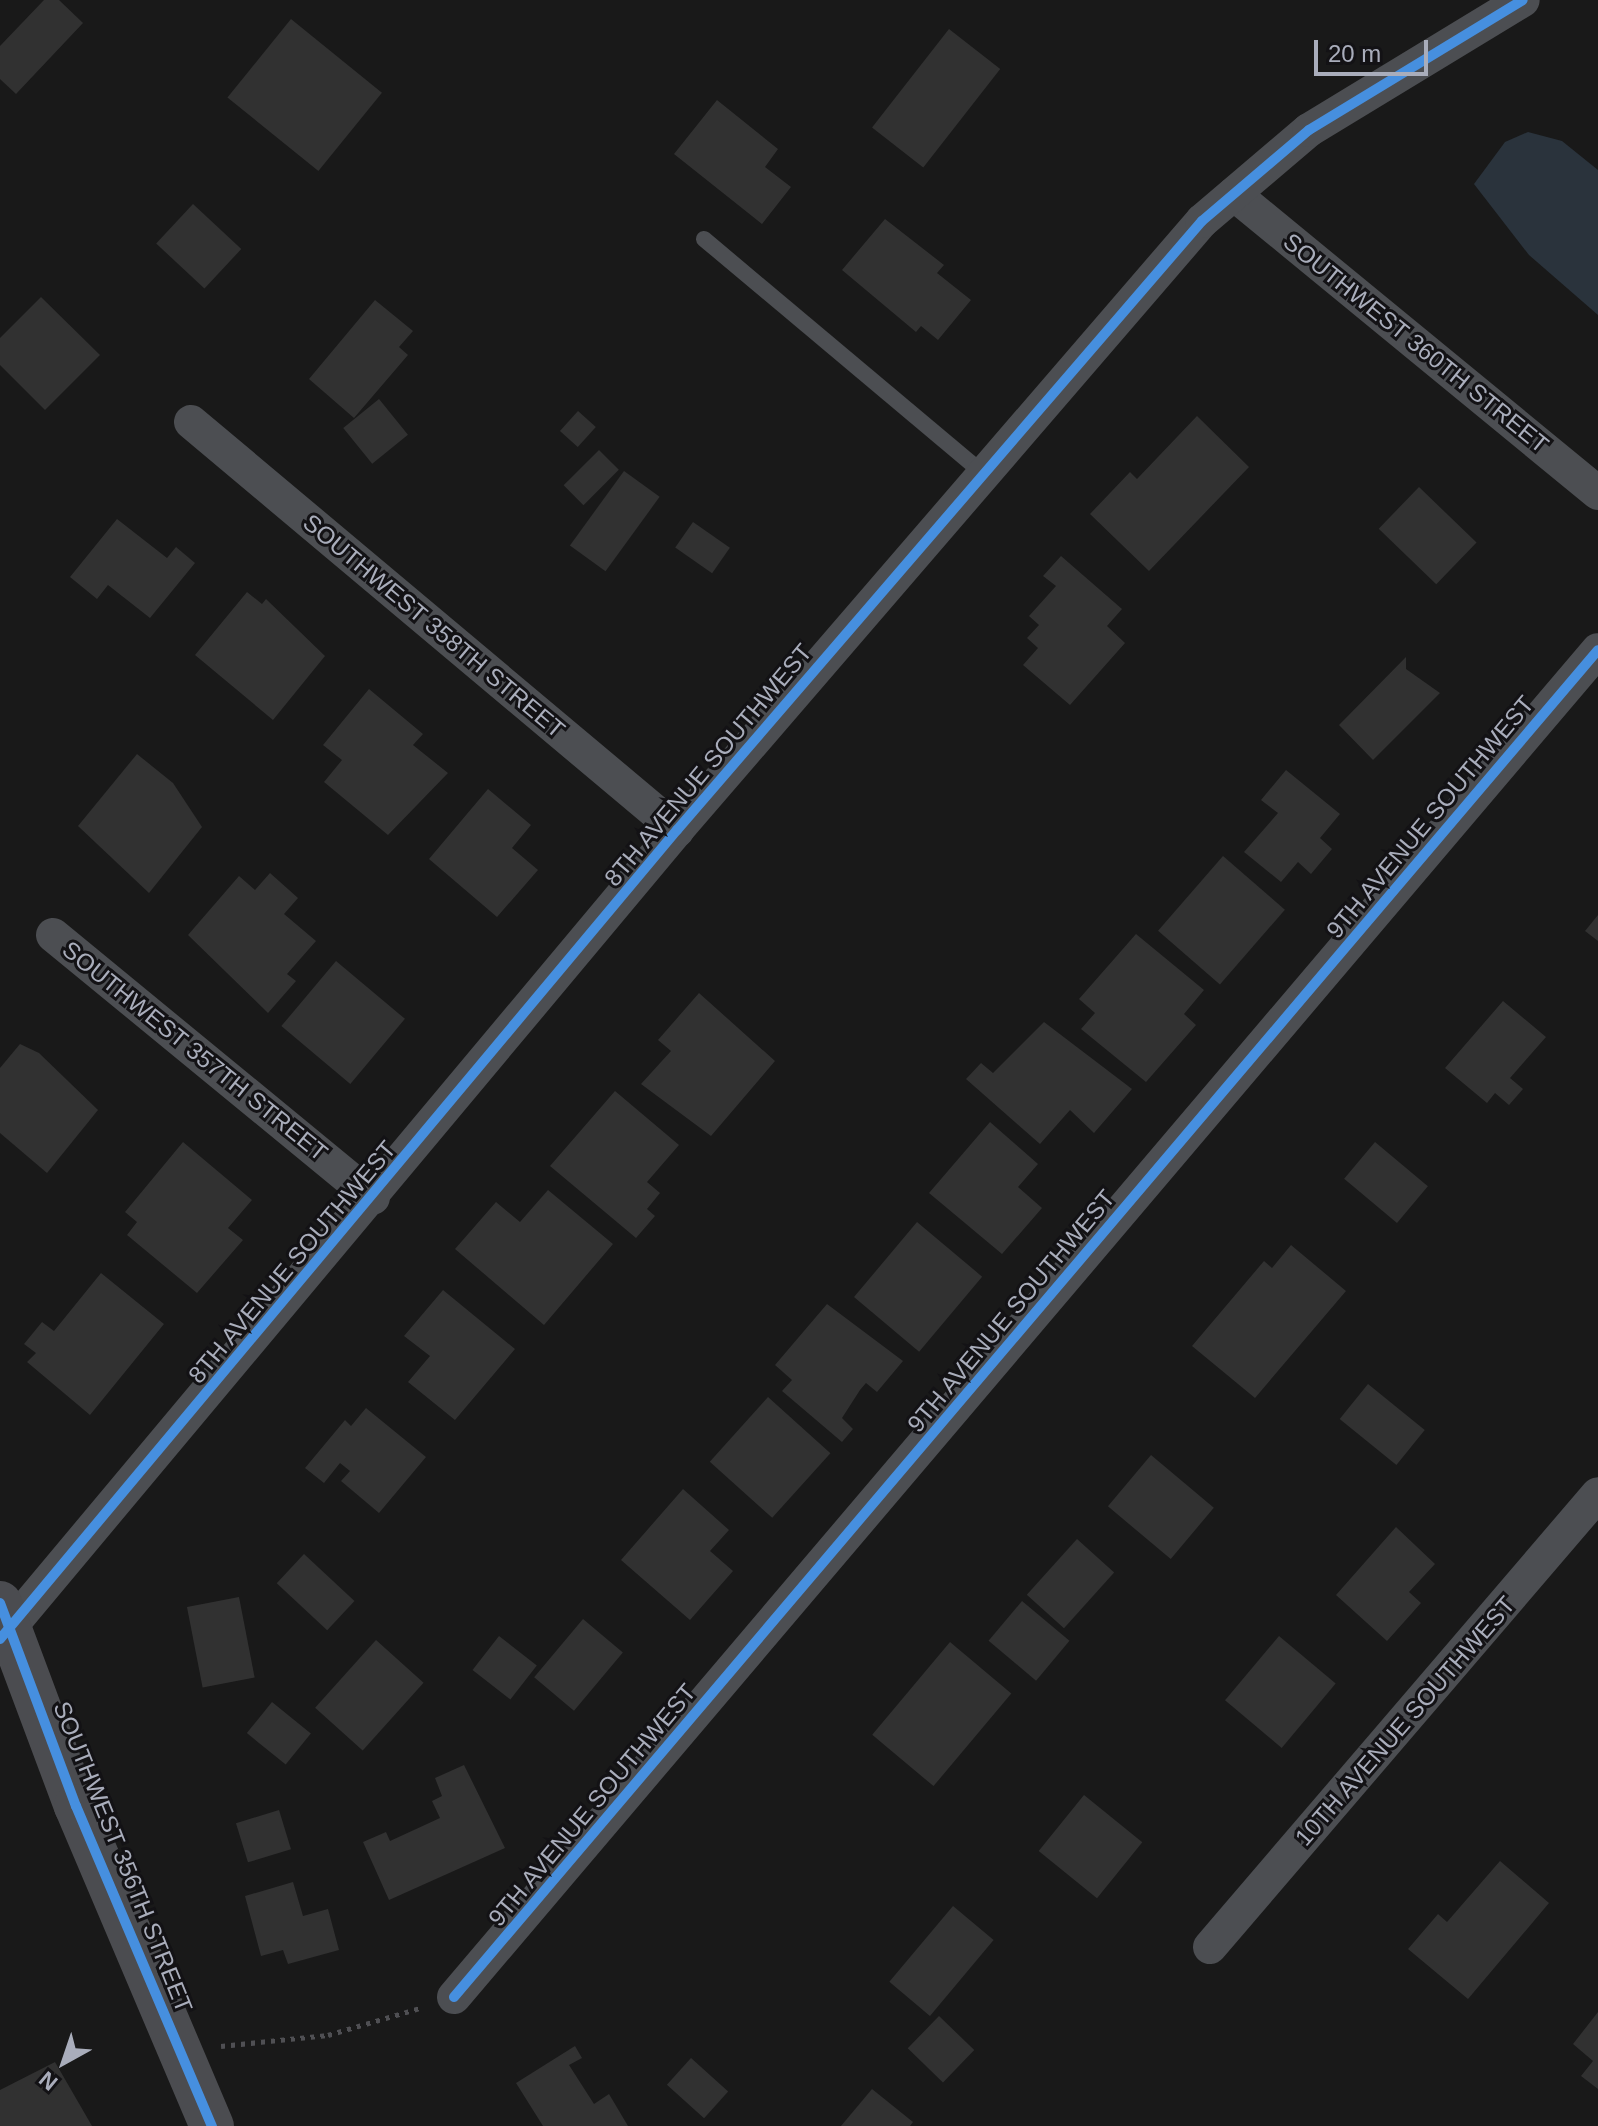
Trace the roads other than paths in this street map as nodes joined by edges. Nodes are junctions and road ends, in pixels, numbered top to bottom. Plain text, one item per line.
1 (1523, 0) edge
2 (1234, 194) junction
3 (704, 239) dead end
4 (191, 422) dead end
5 (984, 474) junction
6 (1598, 493) edge
7 (1598, 650) edge
8 (677, 830) junction
9 (53, 935) dead end
10 (373, 1198) junction
11 (1598, 1494) edge
12 (4, 1623) edge
13 (1210, 1947) dead end
14 (454, 1997) road end
15 (212, 2126) edge

1 - 2 street, 8TH AVENUE SOUTHWEST
2 - 5 street, 8TH AVENUE SOUTHWEST
2 - 6 street, SOUTHWEST 360TH STREET
3 - 5 lane
4 - 8 street, SOUTHWEST 358TH STREET
5 - 8 street, 8TH AVENUE SOUTHWEST
7 - 14 street, 9TH AVENUE SOUTHWEST
8 - 10 street, 8TH AVENUE SOUTHWEST
9 - 10 street, SOUTHWEST 357TH STREET
10 - 12 street, 8TH AVENUE SOUTHWEST
11 - 13 street, 10TH AVENUE SOUTHWEST
12 - 15 main road, SOUTHWEST 356TH STREET

